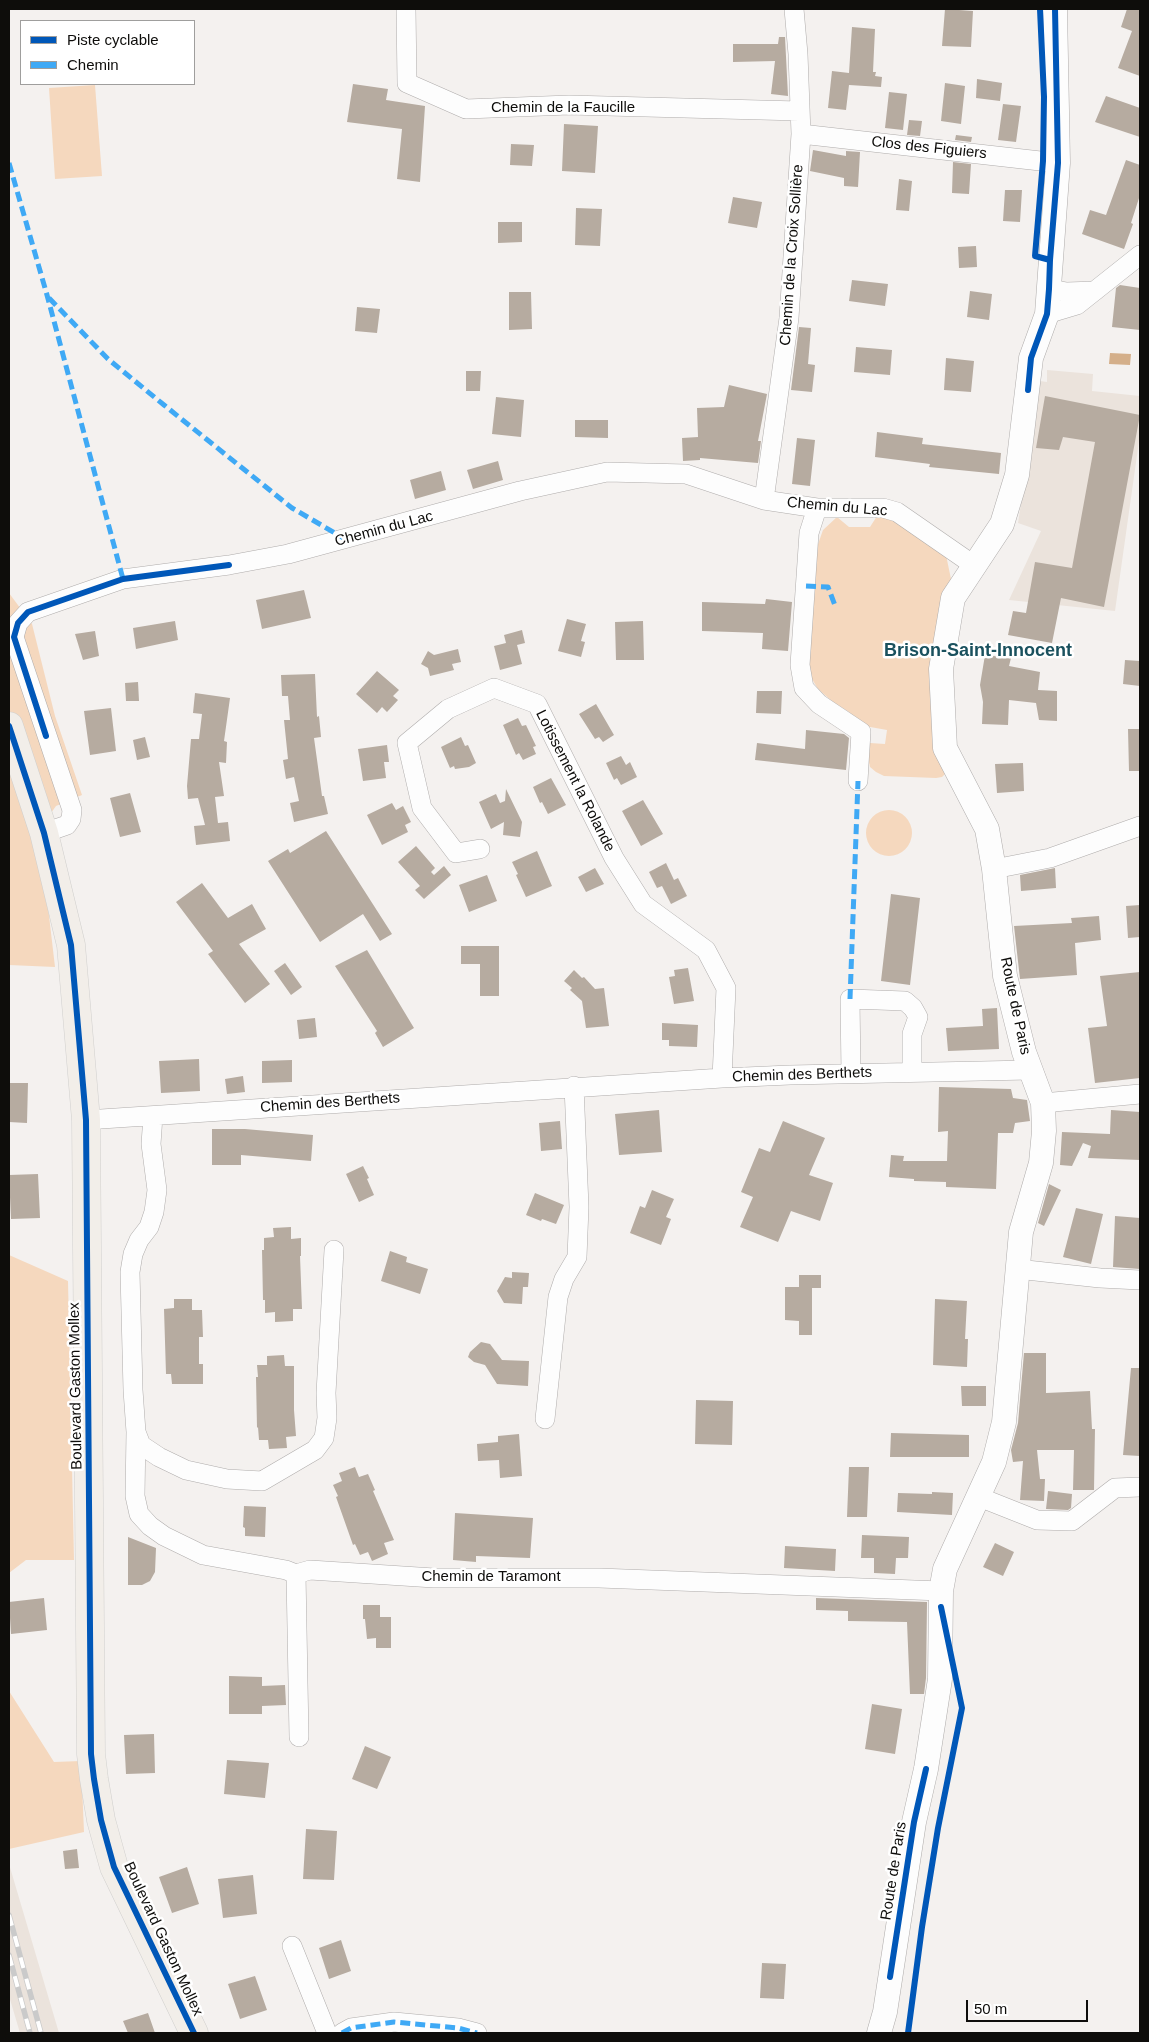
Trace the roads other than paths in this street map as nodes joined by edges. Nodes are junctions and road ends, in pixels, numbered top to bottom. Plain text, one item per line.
1 (406, 9) edge
2 (794, 9) edge
3 (1056, 9) edge
4 (799, 110) junction
5 (801, 134) junction
6 (1058, 163) junction
7 (1140, 256) edge
8 (1049, 289) junction
9 (1095, 291) junction
10 (1047, 314) junction
11 (764, 500) junction
12 (817, 508) junction
13 (975, 566) junction
14 (9, 726) edge
15 (858, 781) dead end
16 (1140, 826) edge
17 (44, 832) junction
18 (480, 849) dead end
19 (994, 869) junction
20 (1029, 1070) junction
21 (912, 1072) junction
22 (852, 1073) junction
23 (722, 1078) junction
24 (574, 1086) junction
25 (1140, 1094) edge
26 (1042, 1103) junction
27 (153, 1116) junction
28 (86, 1120) junction
29 (334, 1250) dead end
30 (1017, 1269) junction
31 (1140, 1280) edge
32 (545, 1419) dead end
33 (136, 1432) junction
34 (1140, 1487) edge
35 (979, 1497) junction
36 (296, 1574) junction
37 (941, 1592) junction
38 (299, 1737) dead end
39 (292, 1946) dead end
40 (883, 2026) edge
41 (194, 2033) edge
42 (328, 2033) edge
43 (342, 2033) edge
44 (477, 2033) edge

1 - 4 street, Chemin de la Faucille
2 - 4 street, Chemin de la Croix Sollière
3 - 6 street, Route de Paris
4 - 5 street, Chemin de la Croix Sollière
5 - 6 street, Clos des Figuiers
5 - 11 street, Chemin de la Croix Sollière
6 - 8 street, Route de Paris
7 - 9 street
8 - 9 street
8 - 10 street, Route de Paris
9 - 10 street
10 - 13 street, Route de Paris
11 - 12 street, Chemin du Lac
11 - 17 street, Chemin du Lac
12 - 13 street, Chemin du Lac
12 - 15 street
13 - 19 street, Route de Paris
14 - 17 main road, Boulevard Gaston Mollex
16 - 19 street
17 - 28 main road, Boulevard Gaston Mollex
18 - 23 street, Lotissement la Rolande
19 - 20 street, Route de Paris
20 - 21 street, Chemin des Berthets
20 - 26 street, Route de Paris
21 - 22 street, Chemin des Berthets
21 - 22 street
22 - 23 street, Chemin des Berthets
23 - 24 street, Chemin des Berthets
24 - 27 street, Chemin des Berthets
24 - 32 street
25 - 26 street
26 - 30 street, Route de Paris
27 - 28 street, Chemin des Berthets
27 - 33 street, Chemin de Taramont
28 - 41 main road, Boulevard Gaston Mollex
29 - 33 street
30 - 31 street
30 - 35 street, Route de Paris
33 - 36 street, Chemin de Taramont
34 - 35 street
35 - 37 street, Route de Paris
36 - 37 street, Chemin de Taramont
36 - 38 street
37 - 40 street, Route de Paris
39 - 42 street
43 - 44 street

